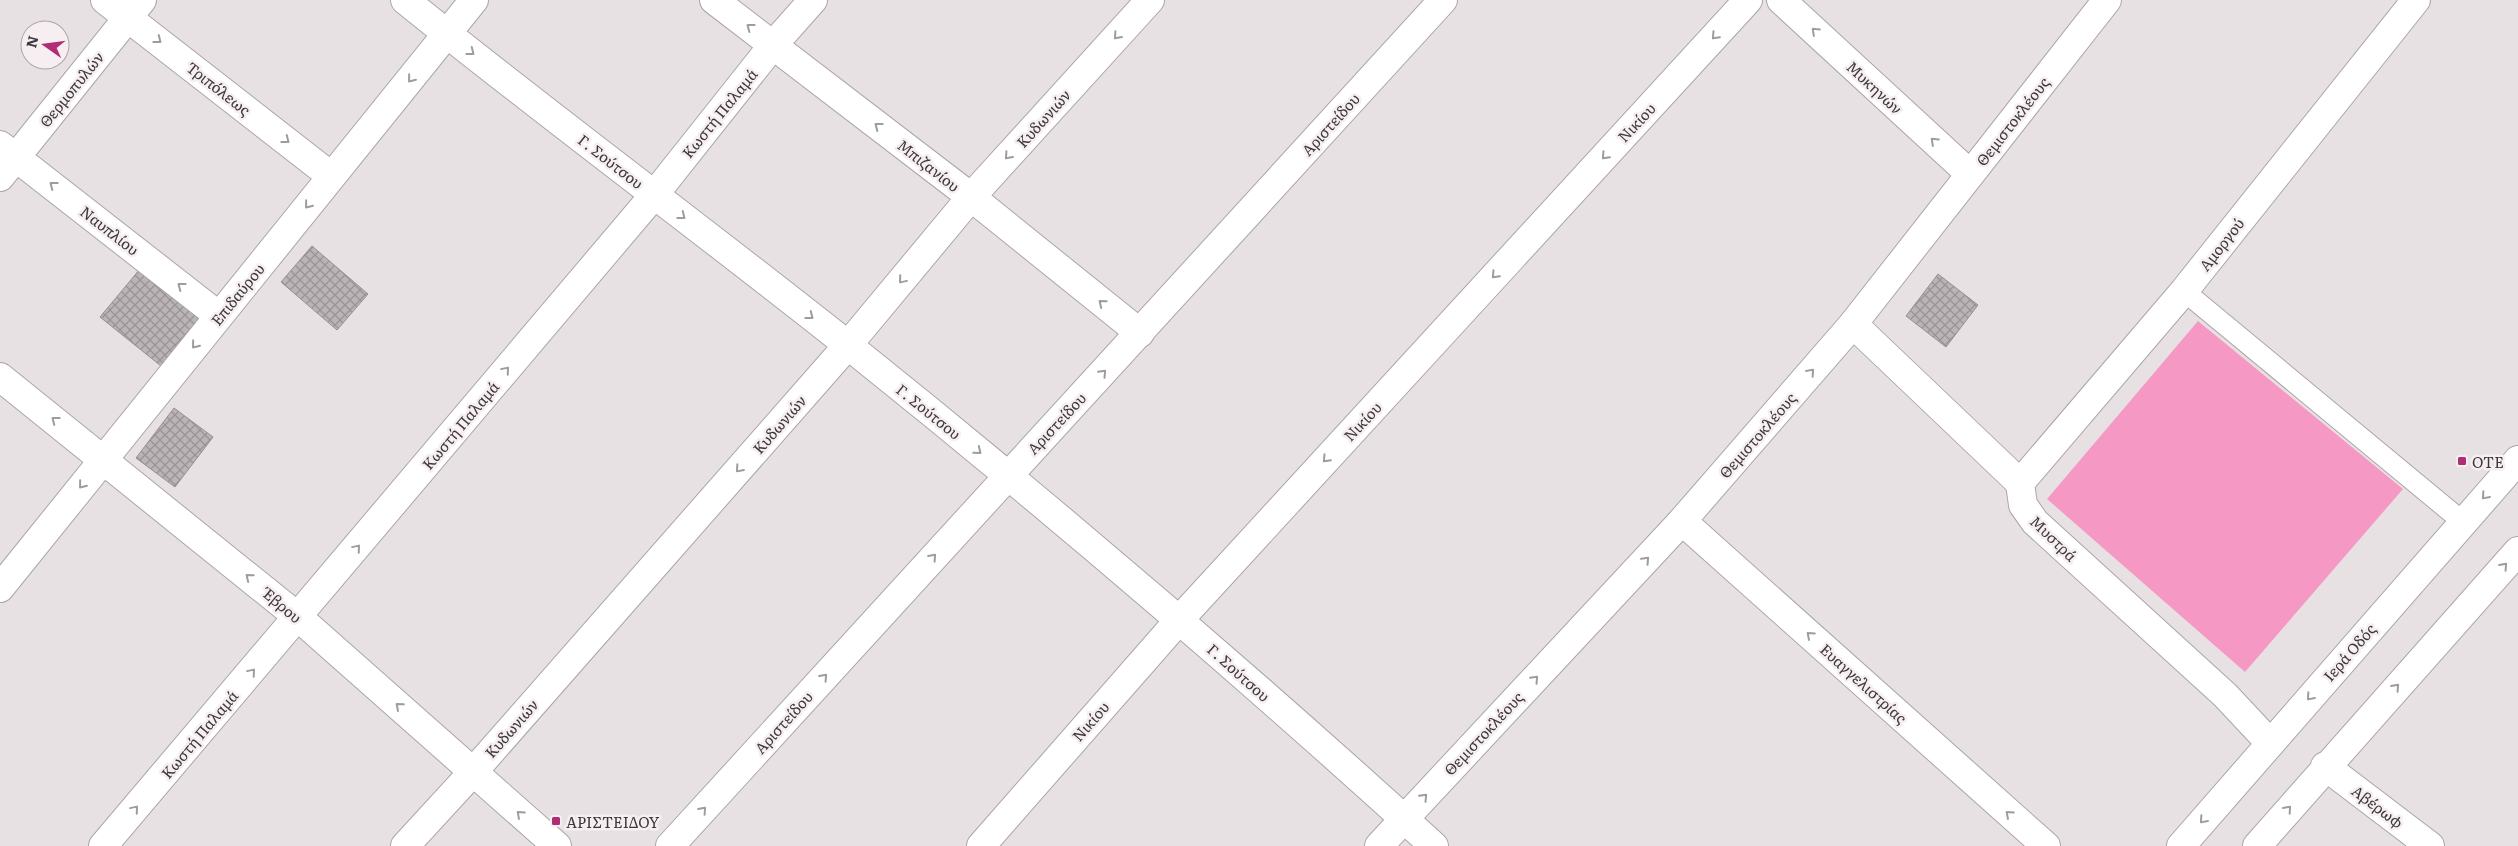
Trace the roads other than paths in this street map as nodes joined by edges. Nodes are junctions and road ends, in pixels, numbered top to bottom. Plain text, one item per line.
1 (105, 0) edge
2 (405, 0) edge
3 (474, 0) edge
4 (714, 0) edge
5 (813, 0) edge
6 (1150, 0) edge
7 (1443, 0) edge
8 (1748, 0) edge
9 (1781, 0) edge
10 (2107, 0) edge
11 (2416, 0) edge
12 (135, 8) edge
13 (447, 34) junction
14 (773, 45) junction
15 (8, 151) edge
16 (1970, 174) junction
17 (331, 176) junction
18 (0, 178) edge
19 (654, 195) junction
20 (971, 198) junction
21 (2184, 291) junction
22 (219, 316) junction
23 (1853, 324) junction
24 (1140, 333) junction
25 (848, 345) junction
26 (0, 376) edge
27 (104, 458) junction
28 (2518, 460) edge
29 (1008, 475) junction
30 (2020, 483) junction
31 (1682, 521) junction
32 (2463, 522) junction
33 (2518, 551) edge
34 (0, 588) edge
35 (298, 617) junction
36 (1180, 619) junction
37 (2270, 743) junction
38 (2325, 766) junction
39 (473, 772) junction
40 (1404, 819) junction
41 (103, 846) edge
42 (405, 846) edge
43 (557, 846) edge
44 (670, 846) edge
45 (981, 846) edge
46 (1379, 846) edge
47 (1434, 846) edge
48 (2046, 846) edge
49 (2181, 846) edge
50 (2257, 846) edge
51 (2430, 846) edge

1 - 12 street, Τριπόλεως
2 - 13 street, Γ. Σούτσου
3 - 13 street, Επιδαύρου
14 -> 4 street, Μπιζανίου
5 - 14 street, Κωστή Παλαμά
6 -> 20 street, Κυδωνιών
7 - 24 street, Αριστείδου
8 -> 36 street, Νικίου
16 -> 9 street, Μυκηνών
10 - 16 street, Θεμιστοκλέους
11 - 21 street, Αμοργού
12 - 15 street, Θερμοπυλών
12 -> 17 street, Τριπόλεως
13 -> 17 street, Επιδαύρου
13 -> 19 street, Γ. Σούτσου
14 - 19 street, Κωστή Παλαμά
20 -> 14 street, Μπιζανίου
15 - 18 street, Θερμοπυλών
22 -> 15 street, Ναυπλίου
16 - 23 street, Θεμιστοκλέους
17 -> 22 street, Επιδαύρου
19 -> 25 street, Γ. Σούτσου
35 -> 19 street, Κωστή Παλαμά
24 -> 20 street, Μπιζανίου
20 -> 25 street, Κυδωνιών
21 - 30 street, Αμοργού
21 - 32 lane
22 -> 27 street, Επιδαύρου
23 - 30 street
31 -> 23 street, Θεμιστοκλέους
29 -> 24 street, Αριστείδου
25 -> 29 street, Γ. Σούτσου
25 -> 39 street, Κυδωνιών
27 -> 26 street, Έβρου
27 -> 34 street, Επιδαύρου
35 -> 27 street, Έβρου
28 -> 32 street, Ιερά Οδός
29 - 36 street, Γ. Σούτσου
44 -> 29 street, Αριστείδου
30 - 37 street, Μυστρά
40 -> 31 street, Θεμιστοκλέους
48 -> 31 street, Ευαγγελιστρίας
32 -> 37 street, Ιερά Οδός
38 -> 33 street
39 -> 35 street, Έβρου
41 -> 35 street, Κωστή Παλαμά
36 - 40 street, Γ. Σούτσου
36 - 45 street, Νικίου
37 -> 49 street, Ιερά Οδός
50 -> 38 street
38 - 51 street, Αβέρωφ
39 - 42 street, Κυδωνιών
43 -> 39 street, Έβρου
40 - 46 street, Θεμιστοκλέους
40 - 47 street, Γ. Σούτσου

